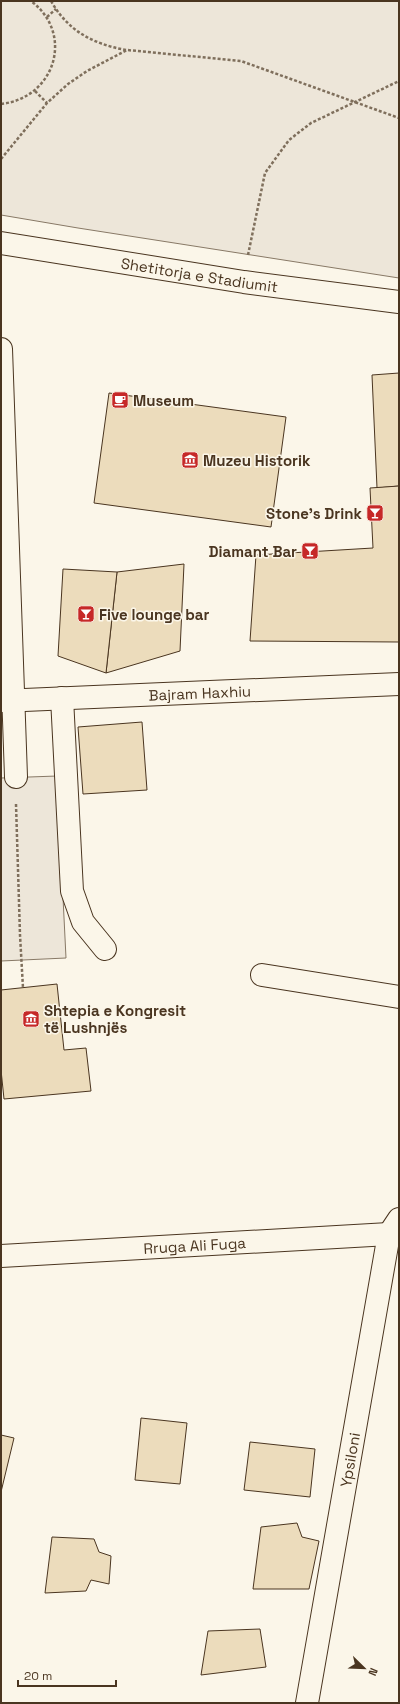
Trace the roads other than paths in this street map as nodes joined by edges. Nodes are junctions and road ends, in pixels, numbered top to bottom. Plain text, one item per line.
1 (1, 243) edge
2 (399, 302) edge
3 (1, 349) edge
4 (399, 684) edge
5 (62, 698) junction
6 (7, 701) edge
7 (16, 777) road end
8 (105, 949) dead end
9 (262, 974) dead end
10 (399, 997) edge
11 (394, 1227) edge
12 (1, 1256) edge
13 (307, 1703) edge

1 - 2 street, Shetitorja e Stadiumit
3 - 6 street
4 - 5 street, Bajram Haxhiu
5 - 6 street, Bajram Haxhiu
5 - 8 street
6 - 7 street
9 - 10 street
11 - 12 street, Rruga Ali Fuga
11 - 13 street, Ypsiloni

